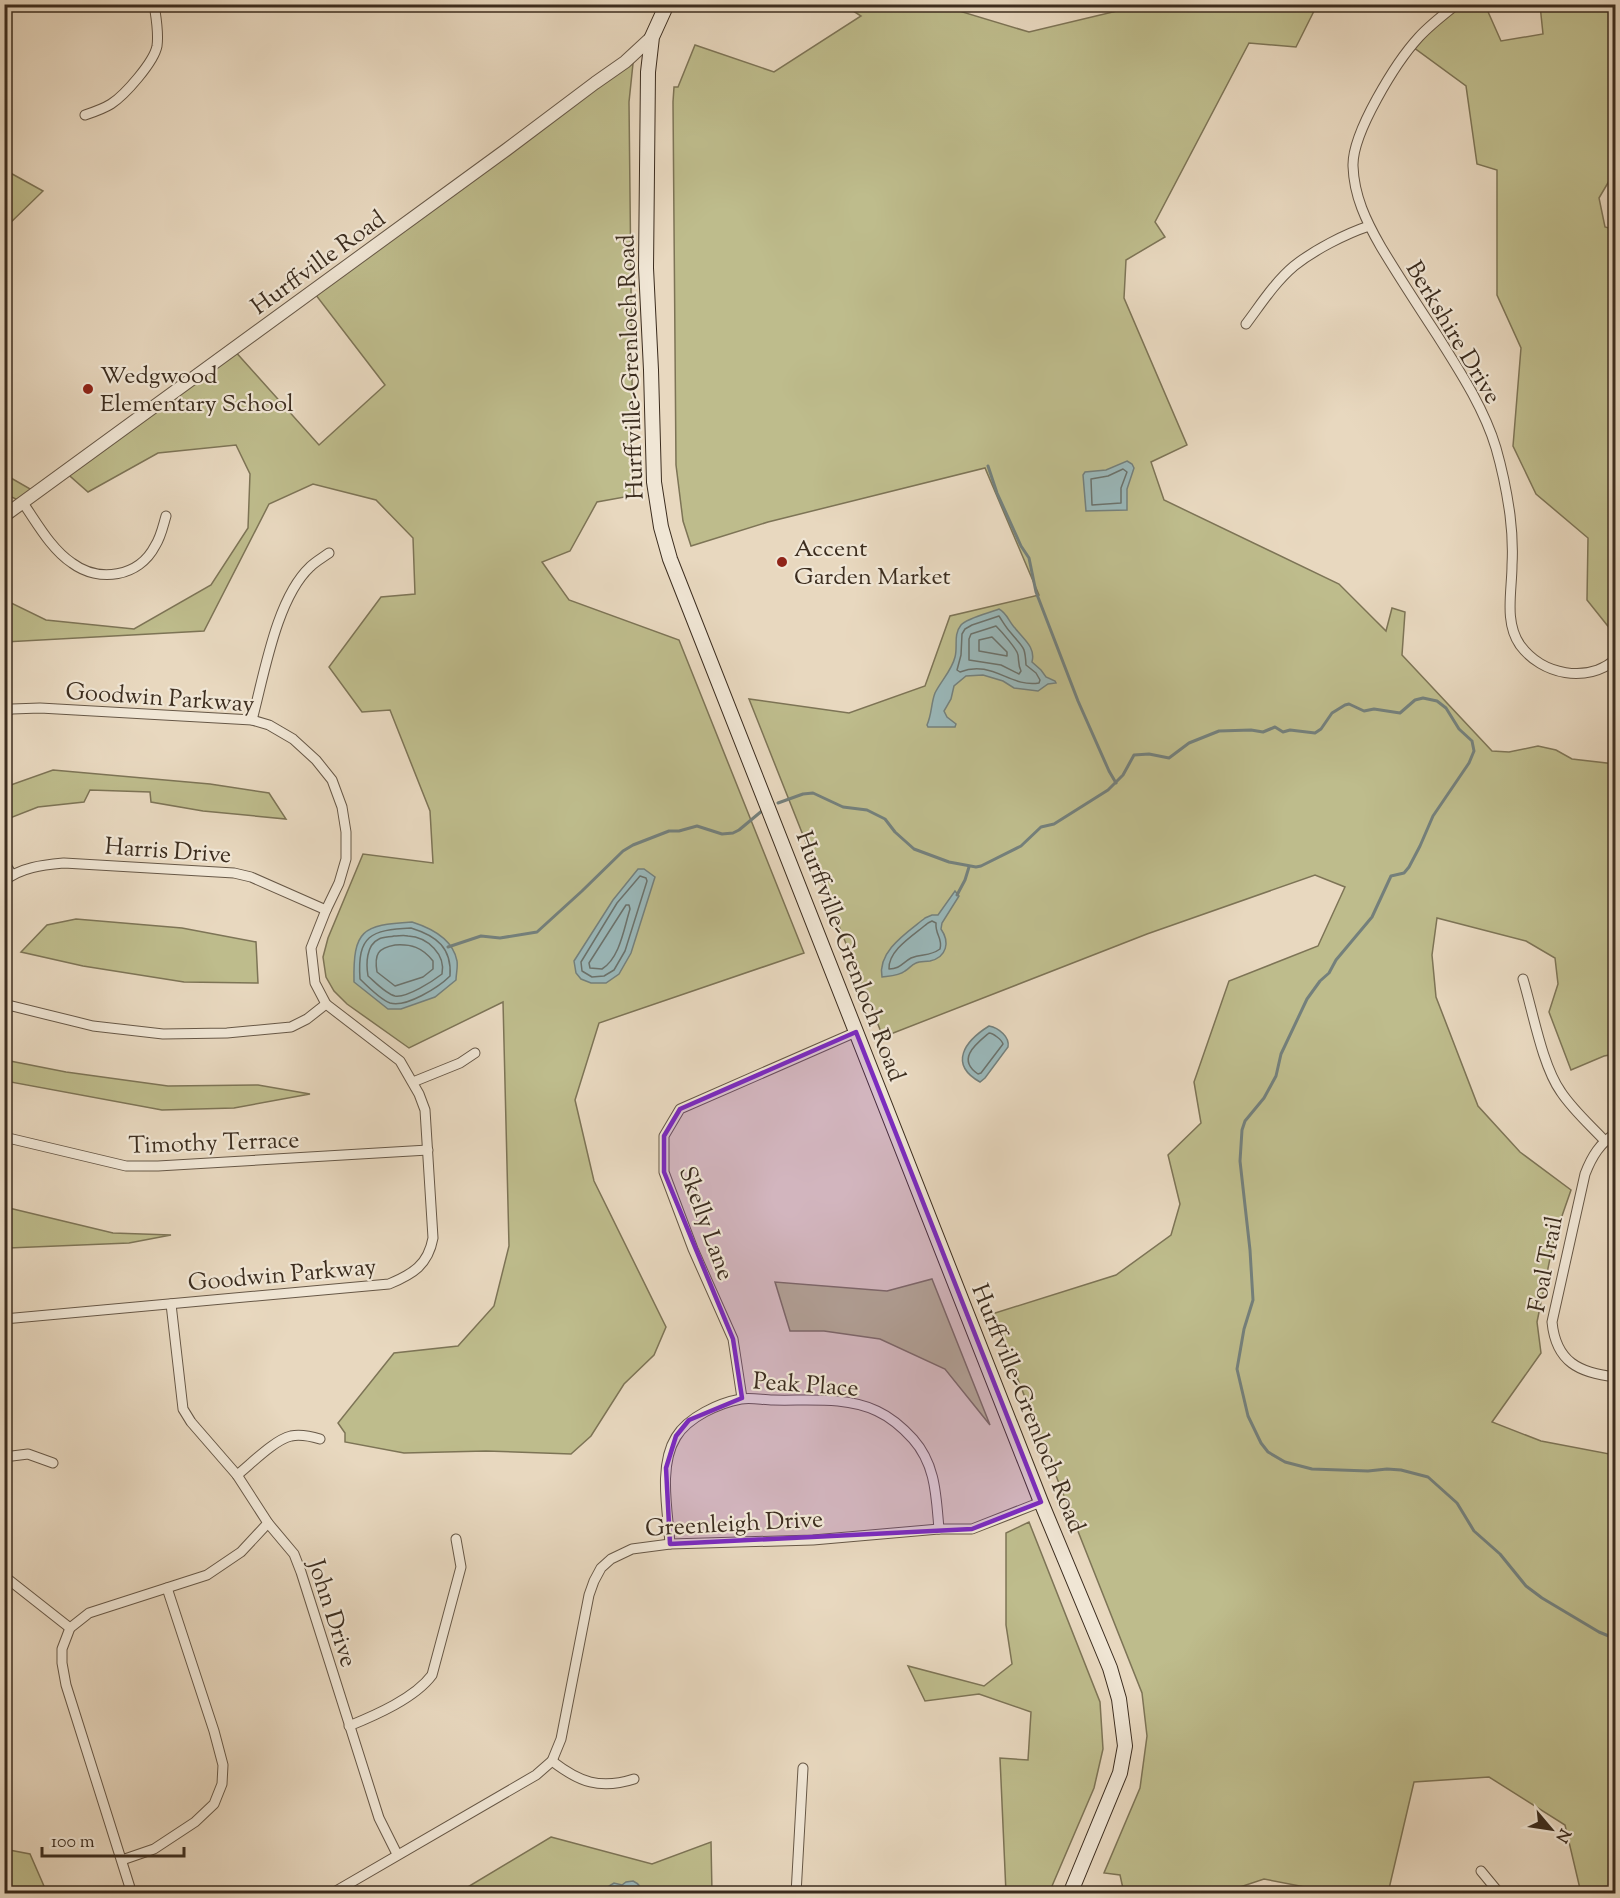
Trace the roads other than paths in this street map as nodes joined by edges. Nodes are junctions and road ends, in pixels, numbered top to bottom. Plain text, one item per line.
1 (154, 4) edge
2 (667, 4) edge
3 (1456, 4) edge
4 (652, 37) junction
5 (85, 115) dead end
6 (1369, 226) junction
7 (1246, 324) dead end
8 (23, 503) junction
9 (4, 516) edge
10 (166, 516) dead end
11 (329, 553) dead end
12 (1616, 659) edge
13 (4, 712) edge
14 (252, 720) junction
15 (4, 862) edge
16 (8, 878) edge
17 (326, 910) junction
18 (1523, 979) dead end
19 (4, 1004) edge
20 (326, 1004) junction
21 (856, 1032) junction
22 (475, 1053) dead end
23 (413, 1082) junction
24 (1616, 1132) edge
25 (4, 1137) edge
26 (1604, 1140) junction
27 (428, 1150) junction
28 (171, 1304) junction
29 (4, 1319) edge
30 (1616, 1377) edge
31 (742, 1398) junction
32 (320, 1439) dead end
33 (4, 1457) edge
34 (53, 1463) dead end
35 (237, 1475) junction
36 (1041, 1502) junction
37 (268, 1523) junction
38 (939, 1529) junction
39 (456, 1539) dead end
40 (670, 1544) junction
41 (4, 1576) edge
42 (167, 1588) junction
43 (70, 1628) junction
44 (349, 1726) junction
45 (552, 1761) junction
46 (803, 1768) dead end
47 (634, 1779) dead end
48 (397, 1854) junction
49 (122, 1860) junction
50 (1481, 1871) dead end
51 (132, 1893) edge
52 (331, 1893) edge
53 (796, 1893) edge
54 (1070, 1893) edge
55 (1500, 1893) edge

1 - 5 street
2 - 4 main road, Hurffville-Grenloch Road
3 - 6 street, Berkshire Drive
4 - 8 street, Hurffville Road
4 - 21 main road, Hurffville-Grenloch Road
6 - 7 street
6 - 12 street, Berkshire Drive
8 - 9 street, Hurffville Road
8 - 10 street
11 - 14 street
13 - 14 street, Goodwin Parkway
14 - 17 street, Goodwin Parkway
15 - 16 street
16 - 17 street, Harris Drive
17 - 20 street, Goodwin Parkway
18 - 26 street
19 - 20 street
20 - 23 street, Goodwin Parkway
21 - 31 street, Skelly Lane
21 - 36 main road, Hurffville-Grenloch Road
22 - 23 street
23 - 27 street, Goodwin Parkway
24 - 26 street, Foal Trail
25 - 27 street, Timothy Terrace
26 - 30 street, Foal Trail
27 - 28 street, Goodwin Parkway
28 - 29 street, Goodwin Parkway
28 - 35 street, John Drive
31 - 38 street, Peak Place
31 - 40 street, Peak Place
32 - 35 street
33 - 34 street
35 - 37 street, John Drive
36 - 38 street, Greenleigh Drive
36 - 54 main road, Hurffville-Grenloch Road
37 - 42 street
37 - 44 street, John Drive
38 - 40 street, Greenleigh Drive
39 - 44 street
40 - 45 street, Greenleigh Drive
41 - 43 street
42 - 43 street
42 - 49 street
43 - 49 street
44 - 48 street, John Drive
45 - 47 street
45 - 48 street
46 - 53 street
48 - 52 street
49 - 51 street
50 - 55 street

